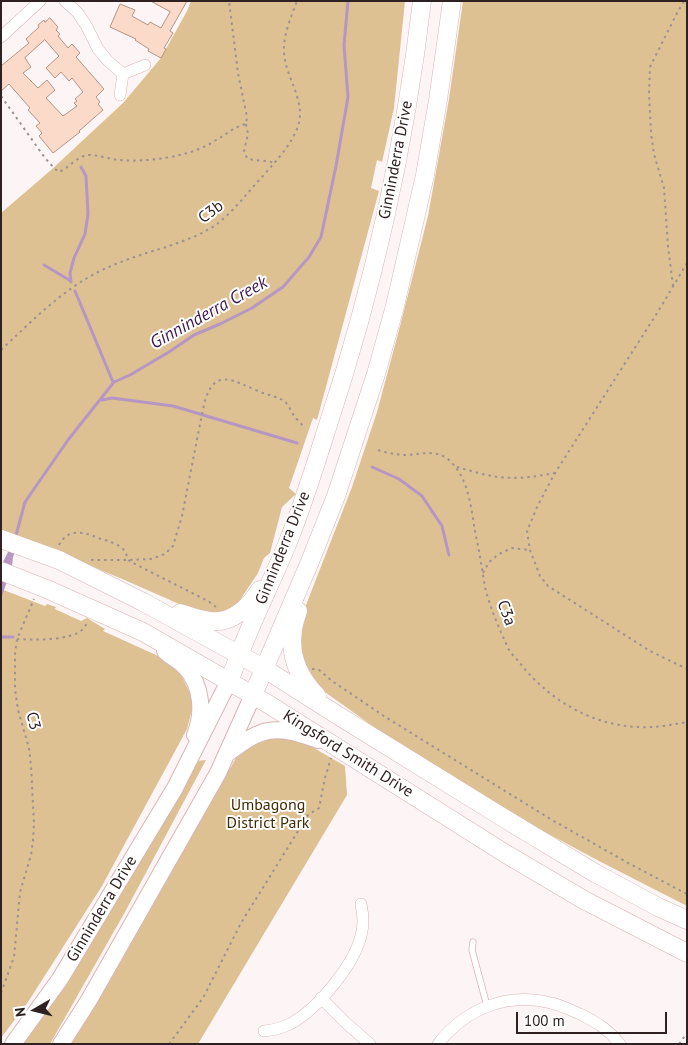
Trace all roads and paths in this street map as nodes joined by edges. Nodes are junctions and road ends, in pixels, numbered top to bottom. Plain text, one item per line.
1 (40, 1) edge
2 (65, 1) edge
3 (229, 1) edge
4 (297, 1) edge
5 (422, 1) edge
6 (452, 1) edge
7 (684, 1) edge
8 (1, 37) edge
9 (145, 65) dead end
10 (124, 74) junction
11 (1, 96) edge
12 (120, 96) dead end
13 (246, 124) junction
14 (275, 163) junction
15 (687, 263) edge
16 (673, 286) junction
17 (1, 350) edge
18 (303, 426) dead end
19 (378, 450) dead end
20 (455, 467) junction
21 (555, 473) junction
22 (1, 538) edge
23 (288, 542) junction
24 (530, 550) junction
25 (59, 553) junction
26 (84, 558) dead end
27 (128, 560) junction
28 (309, 564) junction
29 (1, 571) edge
30 (483, 574) junction
31 (33, 600) dead end
32 (143, 602) junction
33 (218, 609) dead end
34 (84, 618) dead end
35 (143, 632) junction
36 (17, 640) junction
37 (239, 655) junction
38 (686, 668) edge
39 (265, 669) junction
40 (309, 669) dead end
41 (229, 681) junction
42 (253, 695) junction
43 (334, 713) junction
44 (687, 722) edge
45 (333, 745) junction
46 (228, 753) junction
47 (175, 788) junction
48 (687, 894) edge
49 (361, 904) dead end
50 (658, 907) junction
51 (687, 915) edge
52 (687, 920) edge
53 (473, 942) dead end
54 (686, 953) edge
55 (1, 993) edge
56 (321, 998) junction
57 (487, 1006) junction
58 (264, 1031) dead end
59 (687, 1033) edge
60 (13, 1044) edge
61 (62, 1044) edge
62 (169, 1044) edge
63 (370, 1044) edge
64 (438, 1044) edge
65 (620, 1044) edge
66 (679, 1044) edge

1 - 8 street
2 - 10 street
3 - 13 path
4 - 14 path, C3b
5 - 23 main road, Ginninderra Drive
6 - 28 main road, Ginninderra Drive
7 - 16 path
9 - 10 street
10 - 12 street
11 - 13 path
13 - 14 path
14 - 17 path, C3b
15 - 16 path
16 - 21 path
18 - 27 path
19 - 20 path, C3a
20 - 21 path
20 - 30 path, C3a
21 - 24 path
22 - 25 main road, Kingsford Smith Drive, bridge
23 - 32 main road
23 - 37 main road, Ginninderra Drive
24 - 30 path
24 - 38 path
25 - 27 path
25 - 32 main road, Kingsford Smith Drive
26 - 27 path
27 - 33 path
28 - 39 main road, Ginninderra Drive
28 - 43 main road
29 - 35 main road, Kingsford Smith Drive, bridge
30 - 44 path, C3a
31 - 36 path, C3
32 - 37 main road, Kingsford Smith Drive
34 - 36 path
35 - 41 main road, Kingsford Smith Drive
35 - 47 main road
36 - 55 path, C3
37 - 39 main road, Kingsford Smith Drive
37 - 41 main road, Ginninderra Drive
39 - 42 main road, Ginninderra Drive
39 - 43 main road, Kingsford Smith Drive
40 - 48 path
41 - 42 main road, Kingsford Smith Drive
41 - 47 main road, Ginninderra Drive
42 - 45 main road, Kingsford Smith Drive
42 - 46 main road, Ginninderra Drive
43 - 50 main road, Kingsford Smith Drive
45 - 46 main road
45 - 54 main road, Kingsford Smith Drive
45 - 62 path
46 - 61 main road, Ginninderra Drive
47 - 60 main road, Ginninderra Drive
49 - 56 street
50 - 51 main road
50 - 52 main road, Kingsford Smith Drive
53 - 57 lane
56 - 58 street
56 - 63 street
57 - 64 street
57 - 65 street
59 - 66 path

